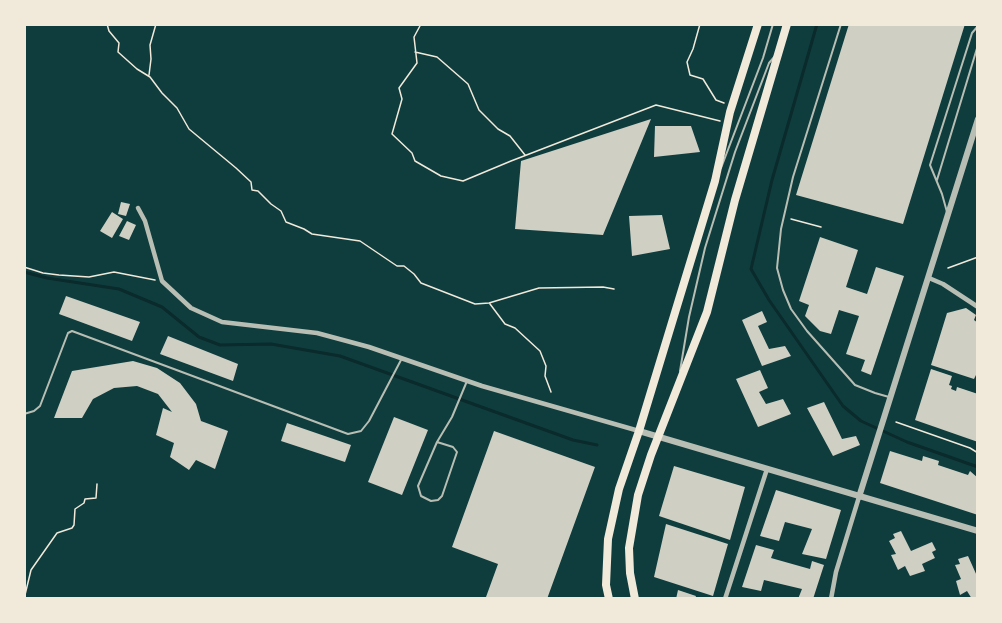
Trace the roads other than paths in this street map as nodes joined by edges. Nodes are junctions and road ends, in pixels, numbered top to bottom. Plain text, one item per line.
1 (758, 24) edge
2 (773, 24) edge
3 (787, 24) edge
4 (840, 24) edge
5 (978, 26) edge
6 (978, 45) edge
7 (779, 51) junction
8 (978, 119) edge
9 (715, 181) junction
10 (936, 181) junction
11 (138, 208) dead end
12 (948, 216) junction
13 (929, 278) junction
14 (978, 307) edge
15 (402, 358) junction
16 (467, 381) junction
17 (678, 386) junction
18 (891, 397) junction
19 (24, 414) edge
20 (639, 431) junction
21 (658, 436) junction
22 (436, 442) junction
23 (767, 469) junction
24 (859, 497) junction
25 (978, 531) edge
26 (609, 599) edge
27 (635, 599) edge
28 (725, 599) edge
29 (831, 599) edge

1 - 9 main road
2 - 9 lane
3 - 7 main road
4 - 18 lane
5 - 10 lane
6 - 10 lane
7 - 17 main road
7 - 17 lane
8 - 12 street
9 - 20 main road
10 - 12 lane
11 - 15 street
12 - 13 street
13 - 14 street
13 - 18 street
15 - 16 street
15 - 19 lane
16 - 20 street
16 - 22 lane
17 - 21 main road
18 - 24 street
20 - 21 street
20 - 26 main road
21 - 23 street
21 - 27 main road
22 - 22 lane
23 - 24 street
23 - 28 street
24 - 25 street
24 - 29 street

